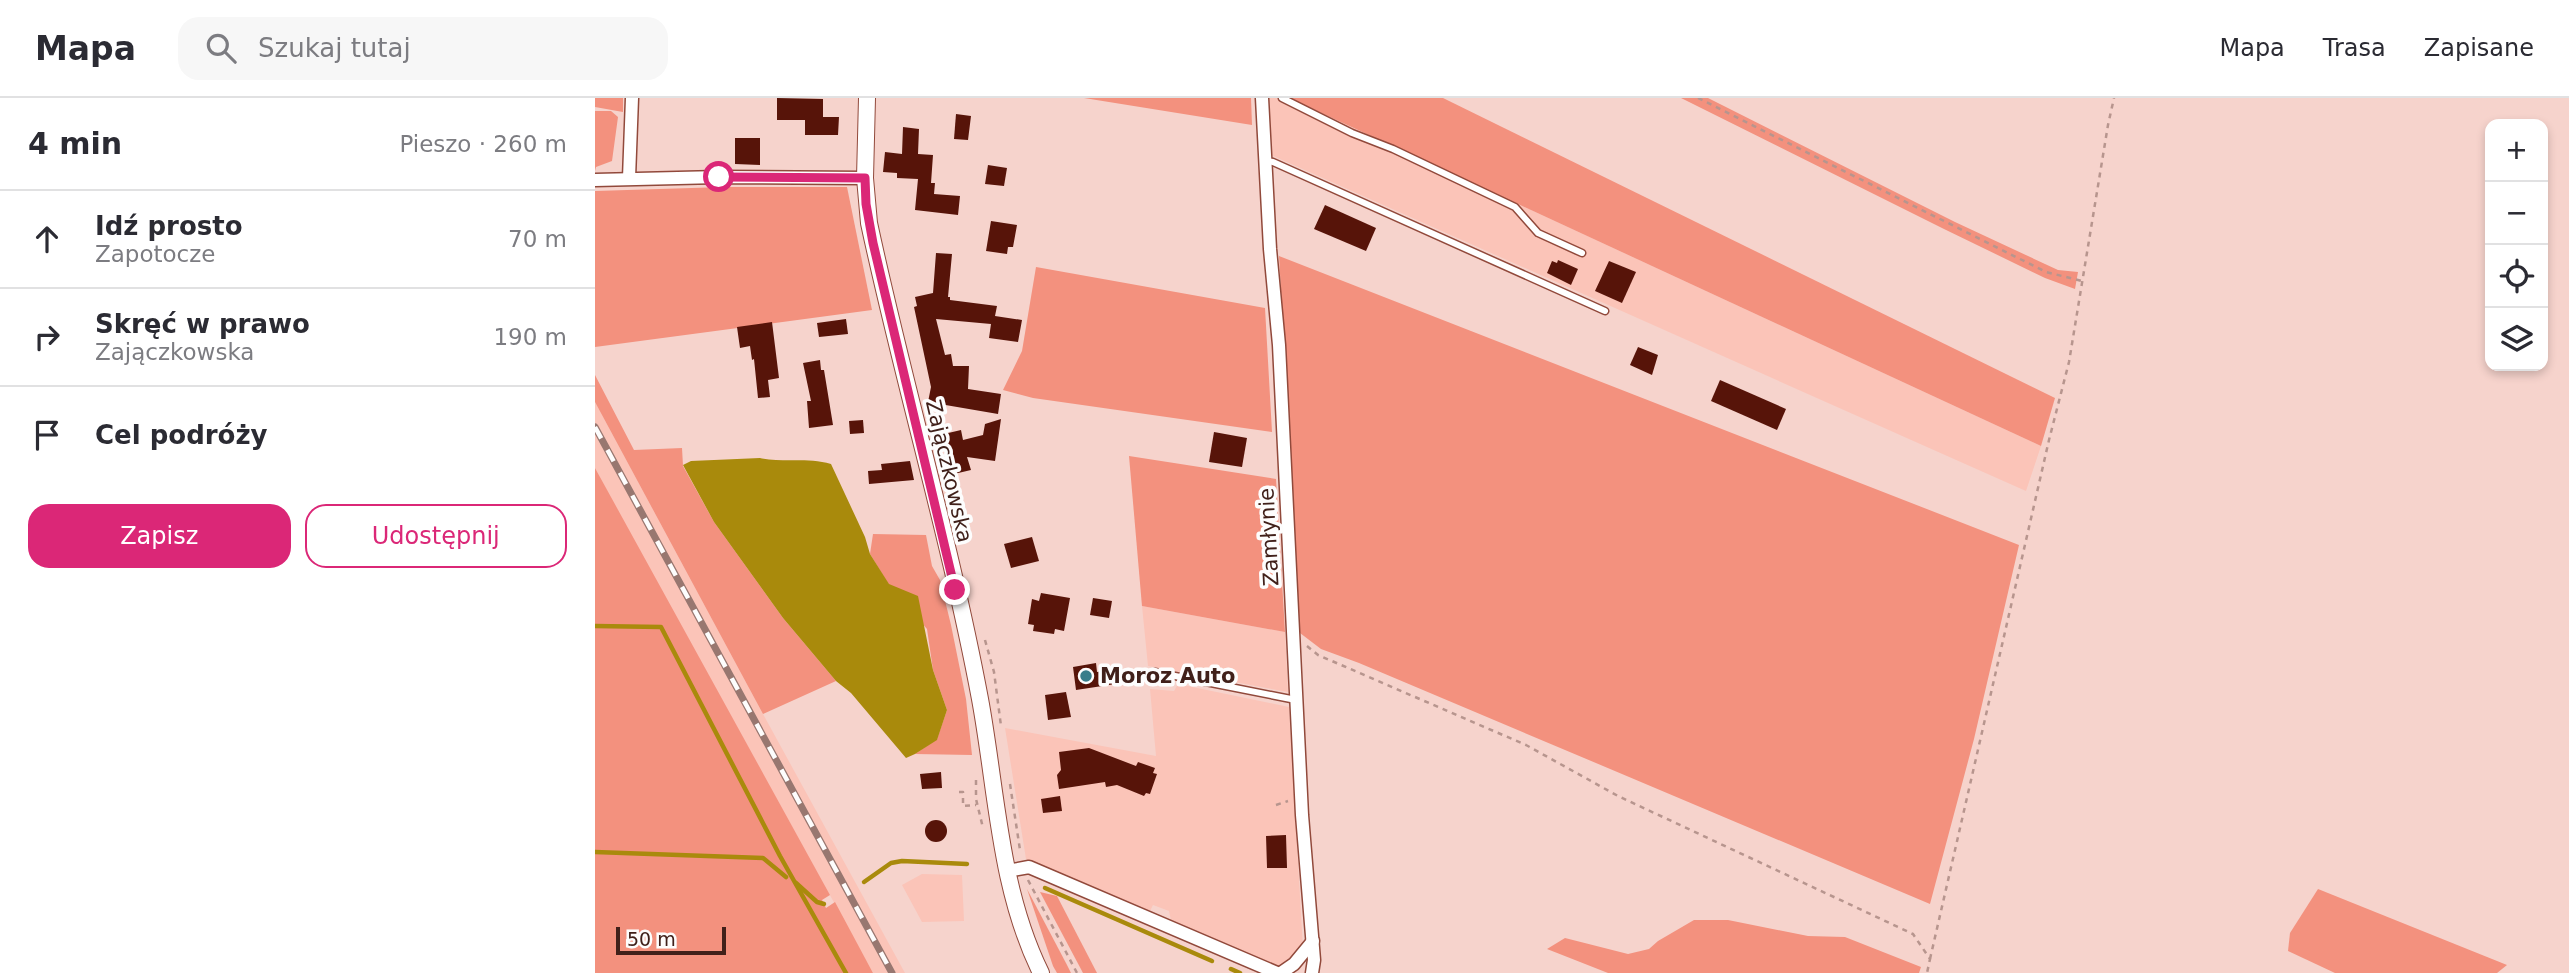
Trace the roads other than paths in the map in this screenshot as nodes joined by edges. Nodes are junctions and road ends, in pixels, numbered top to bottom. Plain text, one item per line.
1 (632, 98) edge
2 (867, 98) edge
3 (1262, 98) edge
4 (1282, 98) edge
5 (1264, 161) junction
6 (629, 178) junction
7 (865, 178) junction
8 (595, 180) edge
9 (1582, 253) dead end
10 (1605, 311) dead end
11 (1155, 672) dead end
12 (1296, 700) junction
13 (1007, 871) junction
14 (1313, 942) junction
15 (1041, 973) edge
16 (1279, 973) edge
17 (1312, 973) edge

1 - 6 street
2 - 7 main road, Zajączkowska
3 - 5 street, Zamłynie
4 - 9 lane
5 - 10 lane
5 - 12 street, Zamłynie
6 - 7 street
6 - 8 street
7 - 13 main road, Zajączkowska
11 - 12 lane
12 - 14 street, Zamłynie
13 - 15 main road, Zajączkowska
13 - 16 street
14 - 16 street
14 - 17 street, Zamłynie

